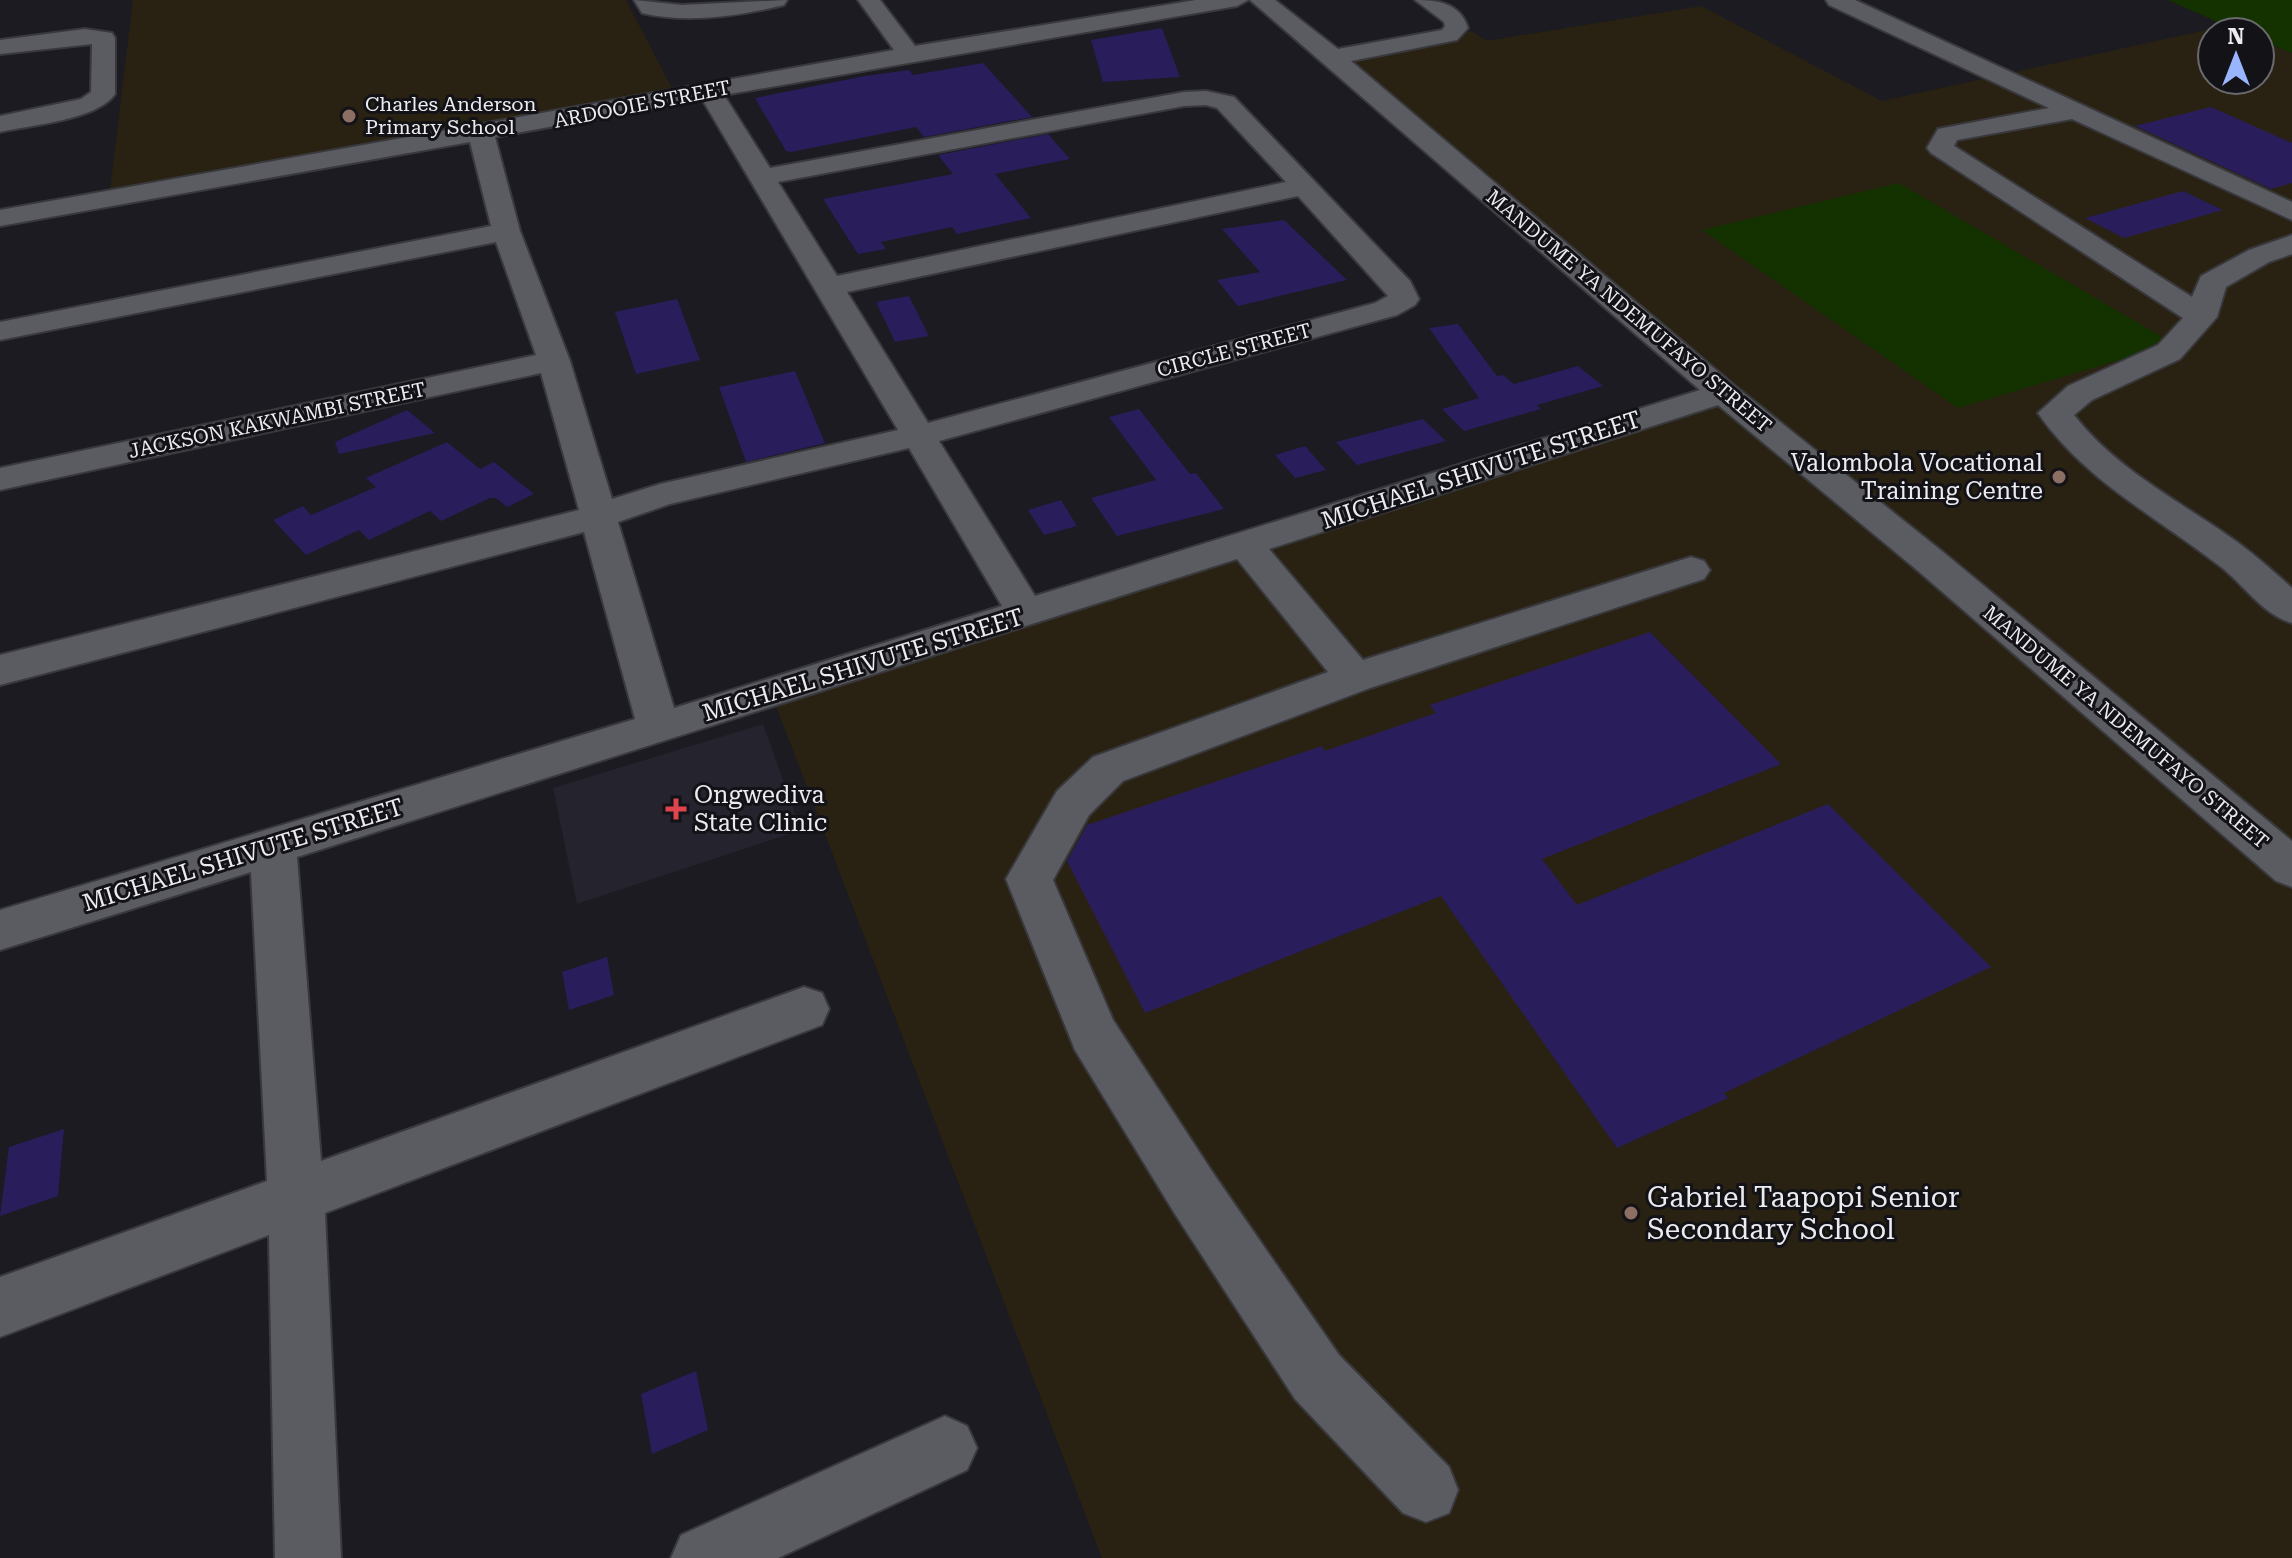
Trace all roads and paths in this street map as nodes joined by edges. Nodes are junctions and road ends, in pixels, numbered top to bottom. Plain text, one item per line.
1 (645, 0) edge
2 (776, 0) edge
3 (869, 0) edge
4 (1237, 0) edge
5 (1261, 0) edge
6 (1426, 0) edge
7 (1837, 0) edge
8 (0, 47) edge
9 (910, 56) junction
10 (1333, 57) junction
11 (710, 91) junction
12 (2073, 111) junction
13 (0, 124) edge
14 (481, 134) junction
15 (762, 177) junction
16 (1307, 186) junction
17 (2292, 212) edge
18 (0, 218) edge
19 (506, 231) junction
20 (2292, 244) edge
21 (829, 287) junction
22 (2202, 317) junction
23 (0, 331) edge
24 (554, 361) junction
25 (1723, 393) junction
26 (918, 436) junction
27 (0, 479) edge
28 (597, 517) junction
29 (1245, 544) junction
30 (1691, 570) dead end
31 (2292, 610) edge
32 (1026, 614) junction
33 (0, 670) edge
34 (1355, 678) junction
35 (659, 728) junction
36 (273, 846) junction
37 (2292, 868) edge
38 (0, 930) edge
39 (804, 1009) dead end
40 (296, 1196) junction
41 (0, 1307) edge
42 (945, 1448) dead end
43 (1426, 1490) dead end
44 (308, 1558) edge
45 (704, 1558) edge

1 - 2 street
3 - 9 street
4 - 9 street, ARDOOIE STREET
5 - 10 street, MANDUME YA NDEMUFAYO STREET
6 - 10 street
7 - 12 street
8 - 13 street
9 - 11 street, ARDOOIE STREET
10 - 25 street, MANDUME YA NDEMUFAYO STREET
11 - 14 street, ARDOOIE STREET
11 - 15 street
12 - 17 street
12 - 22 street
14 - 18 street, ARDOOIE STREET
14 - 19 street
15 - 16 street, CIRCLE STREET
15 - 21 street
16 - 21 street
16 - 26 street, CIRCLE STREET
19 - 23 street
19 - 24 street
20 - 22 street
21 - 26 street
22 - 31 street
24 - 27 street, JACKSON KAKWAMBI STREET
24 - 28 street
25 - 29 street, MICHAEL SHIVUTE STREET
25 - 37 street, MANDUME YA NDEMUFAYO STREET
26 - 28 street
26 - 32 street
28 - 33 street
28 - 35 street
29 - 32 street, MICHAEL SHIVUTE STREET
29 - 34 street
30 - 34 street
32 - 35 street, MICHAEL SHIVUTE STREET
34 - 43 street
35 - 36 street, MICHAEL SHIVUTE STREET
36 - 38 street, MICHAEL SHIVUTE STREET
36 - 40 street
39 - 40 street
40 - 41 street
40 - 44 street
42 - 45 street

